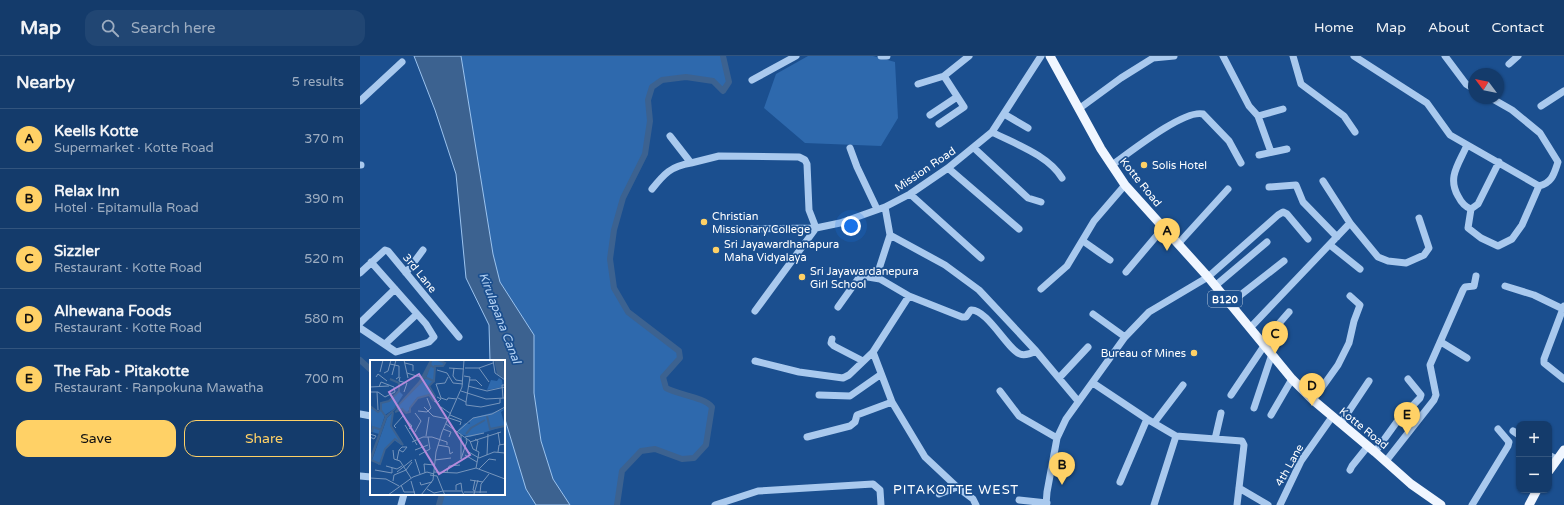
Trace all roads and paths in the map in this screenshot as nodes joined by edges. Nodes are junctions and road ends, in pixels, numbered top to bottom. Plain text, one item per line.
1 (796, 56) edge
2 (881, 56) edge
3 (887, 56) edge
4 (969, 56) edge
5 (1041, 56) edge
6 (1050, 56) edge
7 (1174, 56) edge
8 (1223, 56) edge
9 (1293, 56) edge
10 (1354, 56) edge
11 (1445, 56) edge
12 (1518, 56) edge
13 (402, 62) dead end
14 (1509, 64) dead end
15 (944, 76) junction
16 (752, 80) dead end
17 (918, 84) dead end
18 (1468, 85) edge
19 (1564, 91) edge
20 (957, 97) junction
21 (360, 101) edge
22 (1502, 104) edge
23 (1541, 106) dead end
24 (1080, 108) junction
25 (1283, 109) dead end
26 (1004, 114) junction
27 (930, 115) dead end
28 (1258, 116) junction
29 (939, 124) dead end
30 (1028, 128) dead end
31 (992, 132) junction
32 (1355, 132) dead end
33 (670, 136) dead end
34 (1467, 145) junction
35 (850, 148) dead end
36 (974, 148) junction
37 (1287, 149) dead end
38 (1271, 152) junction
39 (1259, 156) dead end
40 (1499, 162) junction
41 (691, 163) junction
42 (1241, 163) dead end
43 (1112, 165) junction
44 (948, 168) junction
45 (1062, 178) dead end
46 (1323, 182) dead end
47 (1125, 185) junction
48 (1540, 186) junction
49 (1269, 187) dead end
50 (652, 189) dead end
51 (1228, 189) dead end
52 (910, 194) junction
53 (1041, 202) dead end
54 (885, 207) junction
55 (877, 209) junction
56 (1471, 209) junction
57 (1419, 218) dead end
58 (1350, 223) junction
59 (1164, 227) junction
60 (816, 228) junction
61 (751, 229) dead end
62 (1019, 229) dead end
63 (890, 235) junction
64 (1336, 237) junction
65 (1308, 239) dead end
66 (1083, 241) junction
67 (1267, 242) dead end
68 (1178, 244) junction
69 (1330, 245) junction
70 (423, 250) dead end
71 (981, 258) dead end
72 (1110, 260) dead end
73 (1284, 261) dead end
74 (371, 262) junction
75 (1360, 269) dead end
76 (1126, 272) dead end
77 (360, 273) edge
78 (406, 273) junction
79 (1476, 276) dead end
80 (1208, 277) junction
81 (880, 279) junction
82 (1214, 286) junction
83 (1505, 286) dead end
84 (395, 289) junction
85 (1041, 289) dead end
86 (909, 296) junction
87 (1350, 296) dead end
88 (1229, 304) junction
89 (838, 307) dead end
90 (1563, 307) edge
91 (755, 311) dead end
92 (1289, 312) dead end
93 (417, 314) junction
94 (1093, 314) dead end
95 (360, 323) edge
96 (360, 328) edge
97 (1250, 328) junction
98 (459, 337) dead end
99 (1125, 337) junction
100 (832, 339) dead end
101 (1441, 342) junction
102 (385, 344) junction
103 (1263, 344) junction
104 (1088, 346) dead end
105 (1036, 351) junction
106 (873, 352) junction
107 (1272, 354) junction
108 (1466, 358) dead end
109 (755, 361) dead end
110 (862, 361) junction
111 (880, 375) junction
112 (1059, 378) junction
113 (1292, 379) junction
114 (1408, 379) dead end
115 (1564, 379) edge
116 (1369, 381) dead end
117 (1093, 383) junction
118 (1183, 384) dead end
119 (1000, 391) dead end
120 (819, 395) dead end
121 (1231, 395) dead end
122 (1313, 400) junction
123 (1078, 401) junction
124 (892, 402) junction
125 (1254, 408) dead end
126 (1221, 413) dead end
127 (360, 414) edge
128 (1271, 415) dead end
129 (370, 416) edge
130 (1332, 417) junction
131 (1147, 419) junction
132 (1154, 423) junction
133 (1341, 423) junction
134 (1498, 429) dead end
135 (1176, 436) junction
136 (807, 437) dead end
137 (1057, 438) junction
138 (1215, 439) junction
139 (1372, 449) junction
140 (1558, 456) edge
141 (1386, 461) junction
142 (1552, 465) edge
143 (1350, 470) dead end
144 (360, 476) edge
145 (370, 477) edge
146 (1120, 482) dead end
147 (957, 487) junction
148 (1239, 488) junction
149 (1535, 493) edge
150 (939, 494) dead end
151 (404, 495) edge
152 (1019, 500) dead end
153 (1529, 503) edge
154 (1046, 504) edge
155 (1437, 504) edge
156 (401, 505) edge
157 (715, 505) edge
158 (881, 505) edge
159 (976, 505) edge
160 (1154, 505) edge
161 (1236, 505) edge
162 (1268, 505) edge
163 (1280, 505) edge
164 (1472, 505) edge

1 - 16 street
2 - 3 street
4 - 15 street
5 - 26 street, Mission Road
6 - 24 main road, Kotte Road / B120
7 - 24 street
8 - 28 street
9 - 32 street
10 - 34 street
11 - 18 street
12 - 14 street
13 - 21 street
15 - 17 street
15 - 20 street
19 - 23 street
20 - 27 street
20 - 29 street
22 - 48 street
24 - 43 main road, Kotte Road / B120
25 - 28 street
26 - 30 street
26 - 31 street, Mission Road
28 - 38 street
31 - 36 street, Mission Road
31 - 45 street
33 - 41 street
34 - 40 street
34 - 56 street
35 - 55 street
36 - 44 street, Mission Road
36 - 53 street
37 - 38 street
38 - 39 street
40 - 48 street
40 - 56 street
41 - 50 street
41 - 60 street
42 - 43 street
43 - 47 main road, Kotte Road / B120
44 - 52 street, Mission Road
44 - 62 street
46 - 58 street
47 - 59 main road, Kotte Road / B120
47 - 66 street
48 - 56 street
49 - 64 street
51 - 68 street
52 - 54 street, Mission Road
52 - 71 street
54 - 55 street, Mission Road
54 - 63 street
55 - 60 street, Mission Road
57 - 58 street
58 - 64 street
59 - 68 main road, Kotte Road / B120
59 - 76 street
60 - 61 street, Mission Road
60 - 91 street
63 - 81 street
63 - 105 street
64 - 69 street
65 - 80 street
66 - 72 street
66 - 85 street
67 - 82 street
68 - 80 main road, Kotte Road / B120
69 - 75 street
69 - 97 street
70 - 78 street
73 - 88 street
74 - 77 street, 3rd Lane
74 - 78 street, 3rd Lane
74 - 84 street
78 - 98 street, 3rd Lane
79 - 101 street
80 - 82 main road, Kotte Road / B120
80 - 99 street
81 - 86 street
81 - 89 street
82 - 88 main road, Kotte Road / B120
83 - 90 street
84 - 93 street
84 - 95 street
86 - 105 street
86 - 106 street
87 - 122 street
88 - 97 main road, Kotte Road / B120
90 - 115 street
92 - 103 street
93 - 102 street
93 - 102 street
94 - 99 street
96 - 102 street
97 - 103 main road, Kotte Road / B120
99 - 117 street
100 - 110 street
101 - 108 street
101 - 141 street
103 - 107 main road, Kotte Road / B120
103 - 121 street
104 - 112 street
105 - 112 street
106 - 110 street
106 - 111 street
107 - 113 main road, Kotte Road / B120
107 - 125 street
109 - 110 street
111 - 120 street
111 - 124 street
112 - 123 street
113 - 122 main road, Kotte Road / B120
113 - 128 street
114 - 139 street
116 - 133 street
117 - 123 street
117 - 131 street
118 - 132 street
119 - 137 street
122 - 130 main road, Kotte Road / B120
123 - 137 street
124 - 136 street
124 - 147 street
126 - 138 street
127 - 129 street
130 - 133 main road, Kotte Road / B120
130 - 163 street, 4th Lane
131 - 132 street
131 - 146 street
132 - 135 street
133 - 139 main road, Kotte Road / B120
134 - 164 street
135 - 138 street
135 - 160 street
137 - 154 street
138 - 148 street
139 - 141 main road, Kotte Road / B120
139 - 143 street
140 - 142 main road
141 - 155 main road, Kotte Road / B120
144 - 145 street
147 - 150 street
147 - 159 street
148 - 161 street
148 - 162 street
149 - 153 main road
151 - 156 street
152 - 154 street
157 - 158 street

